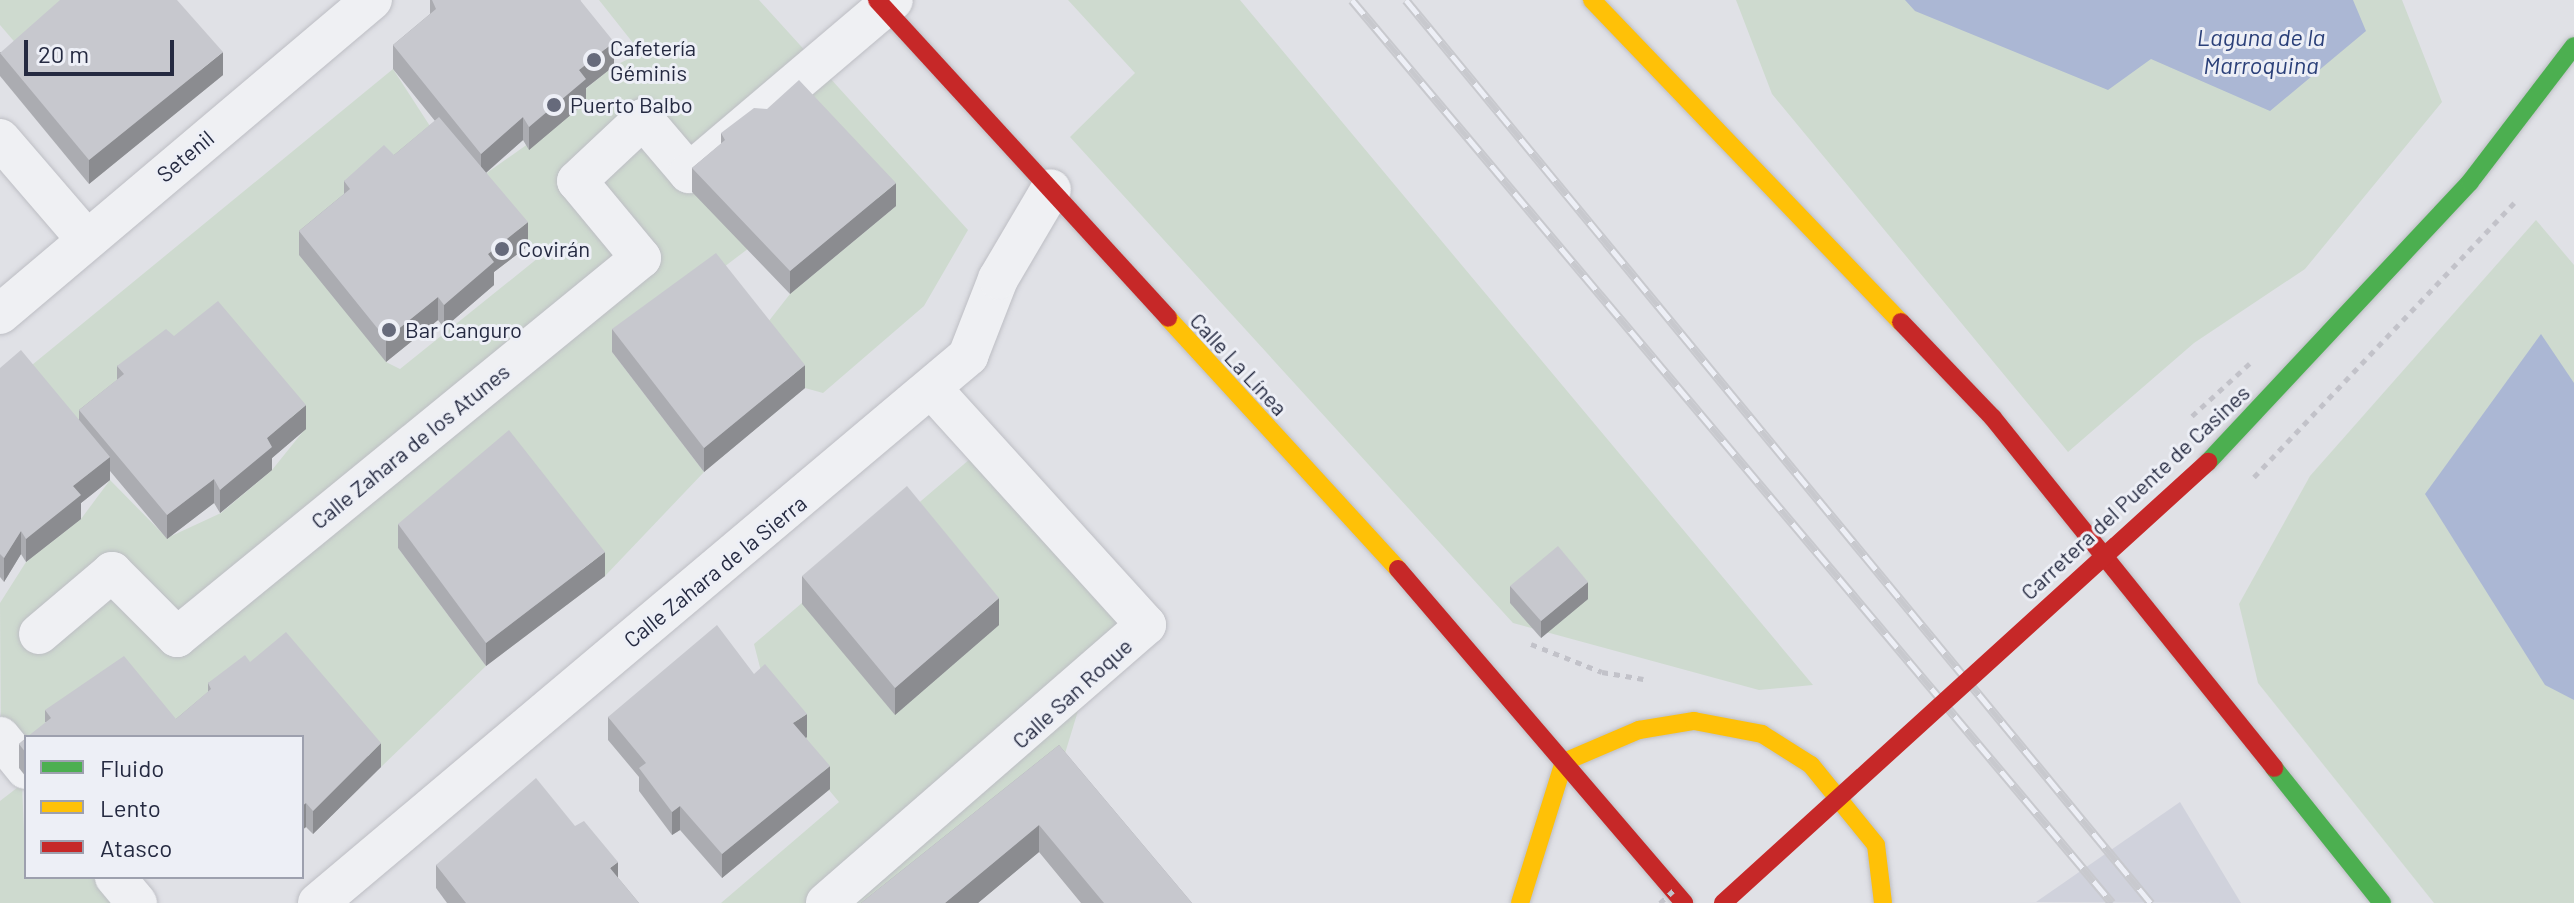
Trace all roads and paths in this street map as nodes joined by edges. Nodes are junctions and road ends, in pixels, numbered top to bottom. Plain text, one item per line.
1 (372, 0) edge
2 (1592, 0) edge
3 (885, 3) edge
4 (2574, 46) edge
5 (0, 139) edge
6 (1051, 189) junction
7 (86, 239) junction
8 (0, 314) edge
9 (933, 390) junction
10 (39, 634) dead end
11 (1521, 640) dead end
12 (1661, 682) dead end
13 (1564, 762) junction
14 (117, 879) edge
15 (137, 903) edge
16 (318, 903) edge
17 (826, 903) edge
18 (1520, 903) edge
19 (1684, 903) edge
20 (1723, 903) edge
21 (1883, 903) edge
22 (2382, 903) edge

1 - 7 street, Setenil
2 - 22 street
3 - 6 street, Calle La Línea
3 - 10 street, Calle Zahara de los Atunes
4 - 20 street, Carretera del Puente de Casines, bridge
5 - 7 street
6 - 9 street, Calle Zahara de la Sierra
6 - 13 street, Calle La Línea
7 - 8 street, Setenil
9 - 16 street, Calle Zahara de la Sierra
9 - 17 street, Calle San Roque
11 - 12 path
13 - 18 street
13 - 19 street, Calle La Línea
13 - 21 street
14 - 15 street

